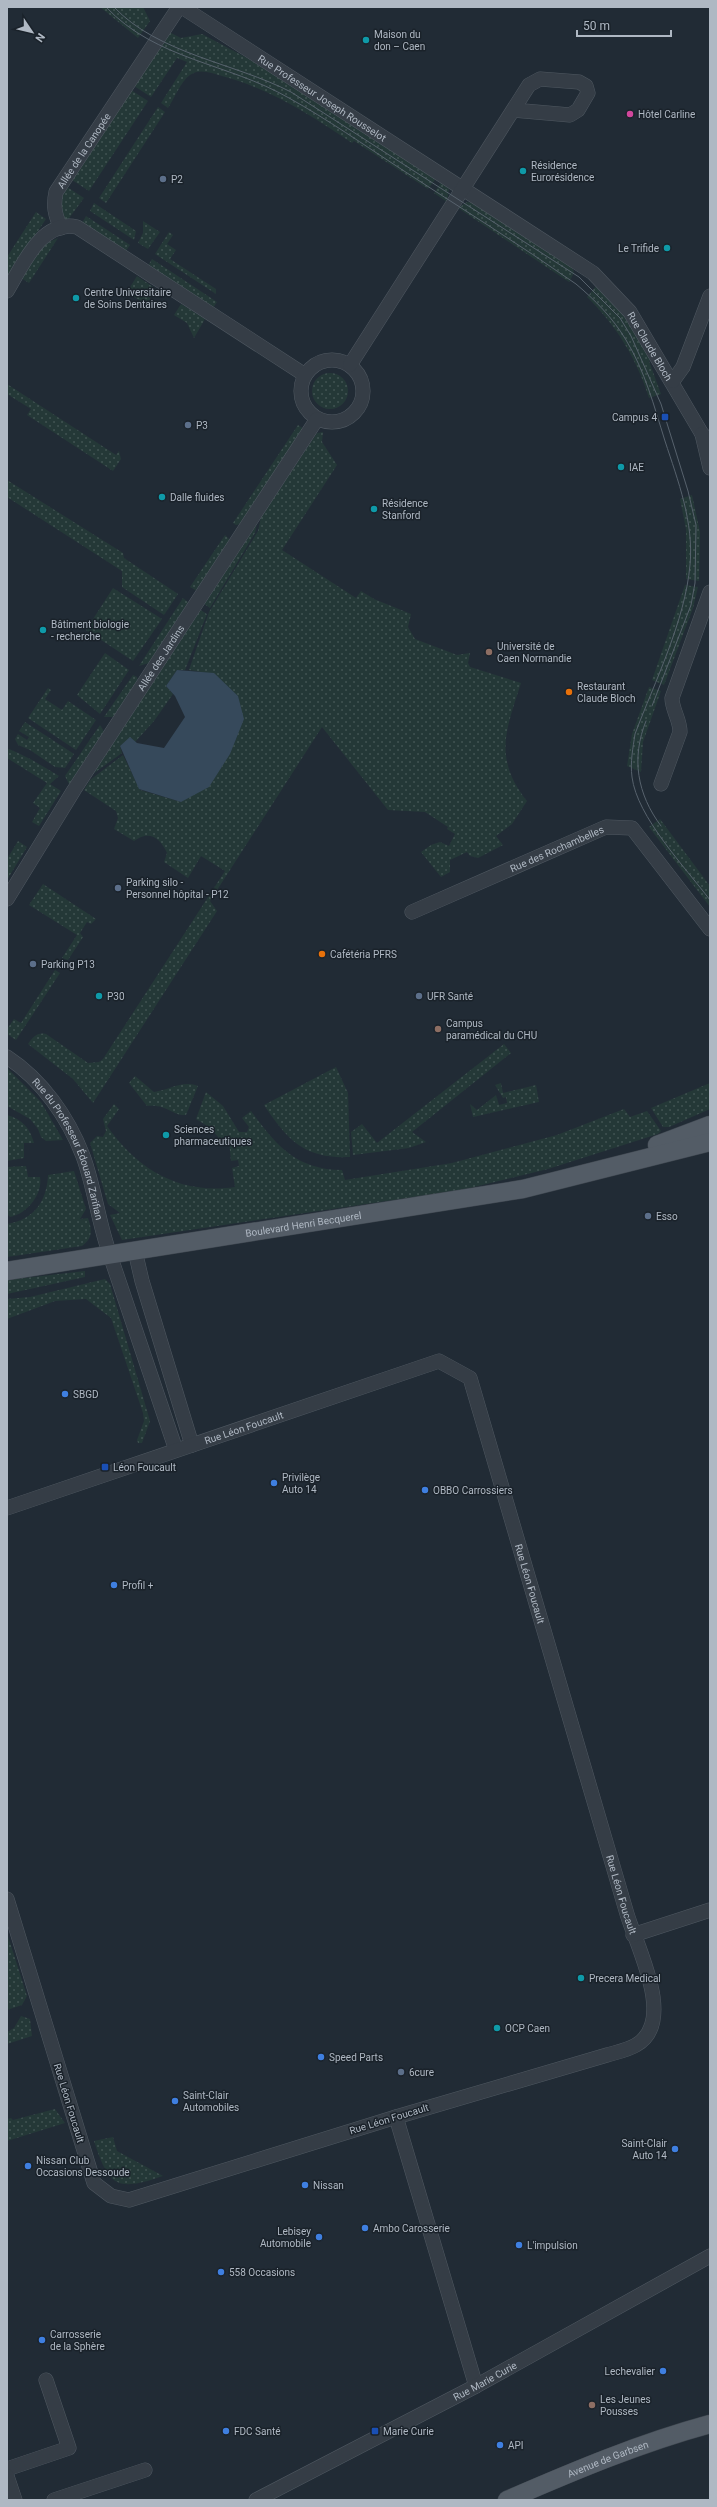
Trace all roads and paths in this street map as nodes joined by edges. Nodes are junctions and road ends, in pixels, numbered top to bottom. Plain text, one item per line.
1 (181, 7) edge
2 (513, 110) junction
3 (463, 188) junction
4 (61, 228) junction
5 (586, 268) joint
6 (7, 291) edge
7 (710, 296) edge
8 (350, 365) junction
9 (305, 375) junction
10 (672, 381) junction
11 (317, 419) junction
12 (706, 437) edge
13 (710, 468) edge
14 (710, 592) edge
15 (661, 784) dead end
16 (7, 899) edge
17 (412, 912) dead end
18 (710, 929) edge
19 (7, 1056) edge
20 (710, 1125) edge
21 (710, 1142) edge
22 (597, 1170) junction
23 (135, 1251) junction
24 (110, 1255) junction
25 (7, 1271) edge
26 (192, 1445) junction
27 (176, 1450) junction
28 (7, 1508) edge
29 (7, 1899) edge
30 (710, 1910) edge
31 (633, 1935) junction
32 (396, 2117) junction
33 (710, 2256) edge
34 (46, 2380) dead end
35 (476, 2386) junction
36 (710, 2424) edge
37 (7, 2469) edge
38 (145, 2470) dead end
39 (7, 2476) edge
40 (270, 2497) edge
41 (15, 2500) edge
42 (54, 2500) edge
43 (256, 2500) edge
44 (507, 2500) edge

1 - 3 street, Rue Professeur Joseph Rousselot
1 - 4 street, Allée de la Canopée
2 - 2 street
2 - 3 street
3 - 5 street, Rue Professeur Joseph Rousselot
3 - 8 street
4 - 6 street
4 - 9 street
5 - 10 street, Rue Claude Bloch
7 - 10 street
8 - 9 street
8 - 11 street
9 - 11 street
10 - 12 street, Rue Claude Bloch
11 - 16 street, Allée des Jardins
12 - 13 street, Rue Claude Bloch
14 - 15 street
17 - 18 street, Rue des Rochambelles
19 - 24 street, Rue du Professeur Édouard Zarifian
20 - 22 main road, Boulevard Henri Becquerel
21 - 22 main road, Boulevard Henri Becquerel
22 - 23 main road, Boulevard Henri Becquerel
23 - 24 main road, Boulevard Henri Becquerel
23 - 26 street
24 - 25 main road, Boulevard Henri Becquerel
24 - 27 street, Rue du Professeur Édouard Zarifian
26 - 27 street, Rue Léon Foucault
26 - 31 street, Rue Léon Foucault
27 - 28 street, Rue Léon Foucault
29 - 32 street, Rue Léon Foucault
30 - 31 street
31 - 32 street, Rue Léon Foucault
32 - 35 street
33 - 35 street, Rue Marie Curie
34 - 37 street
35 - 40 street, Rue Marie Curie
36 - 44 main road, Avenue de Garbsen
38 - 42 street
39 - 41 street
40 - 43 street, Rue Marie Curie

